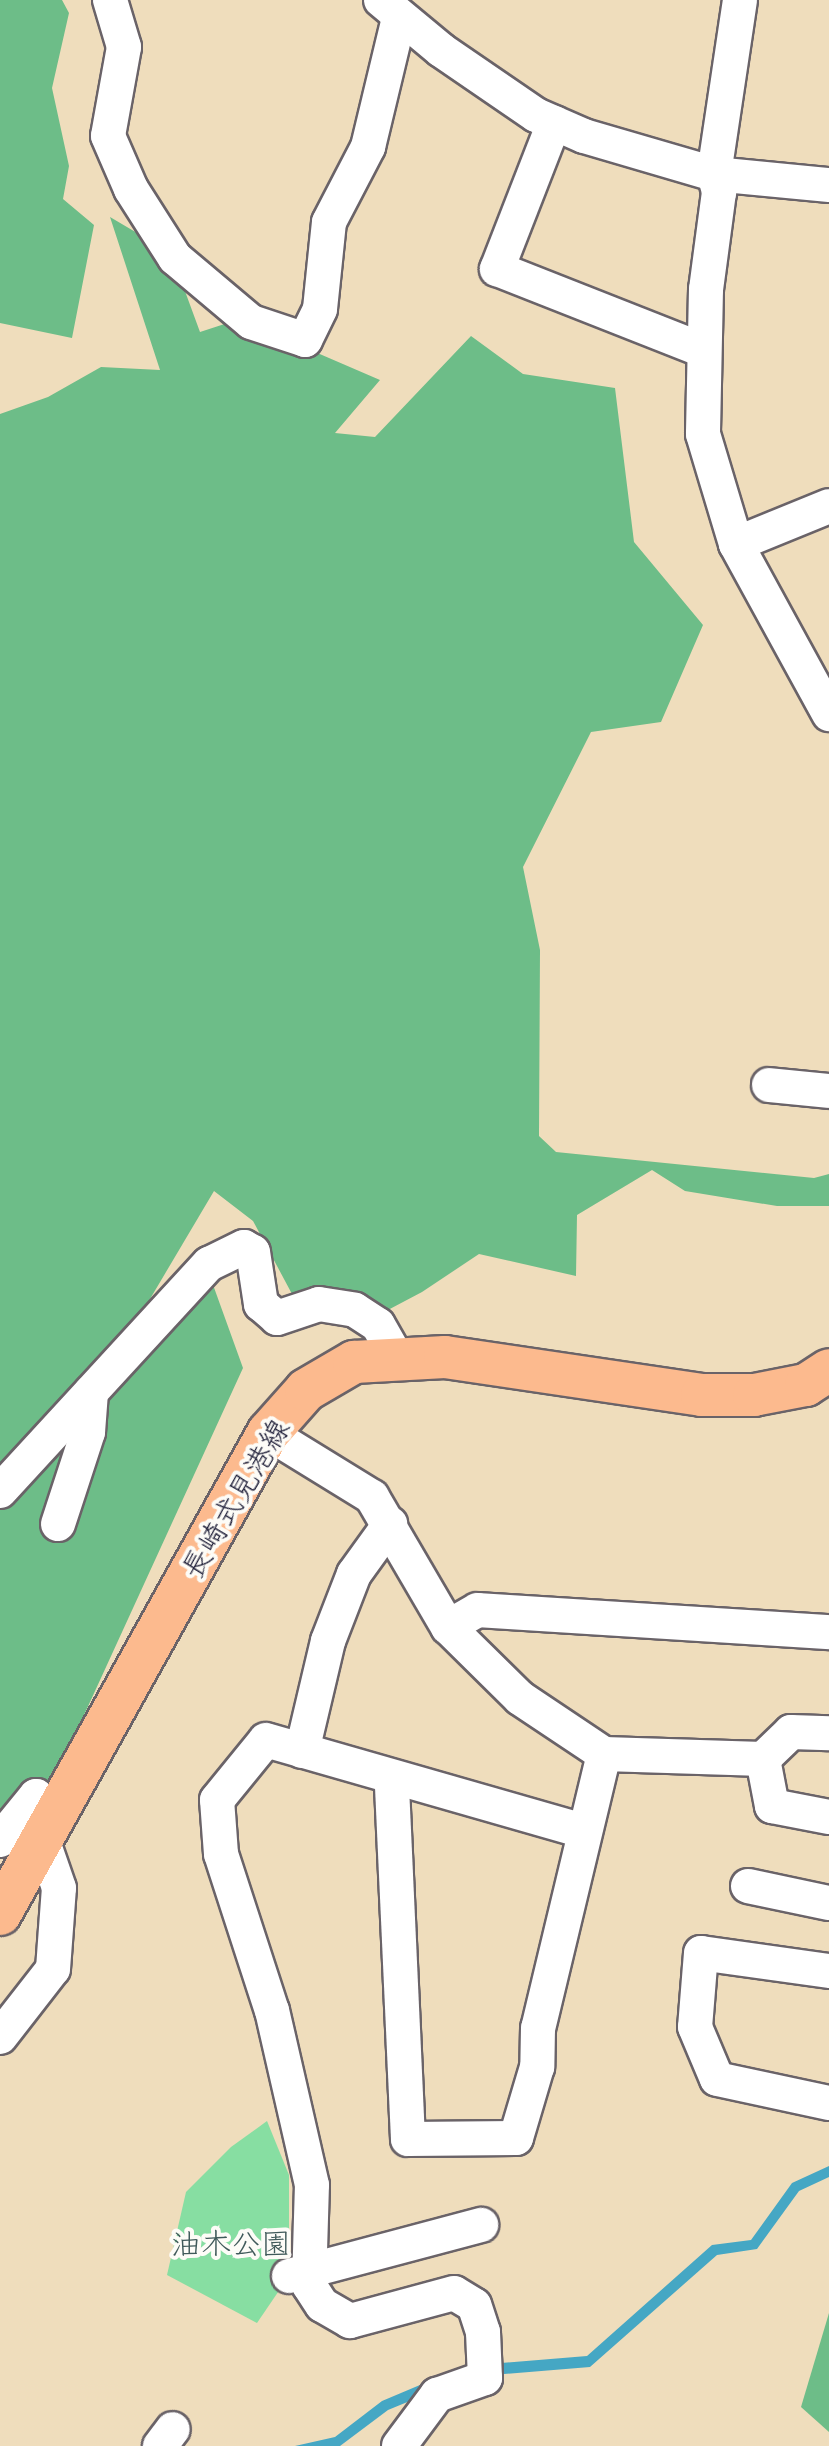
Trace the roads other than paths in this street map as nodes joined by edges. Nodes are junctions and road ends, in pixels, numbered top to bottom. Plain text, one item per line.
1 (110, 0) edge
2 (732, 3) edge
3 (390, 9) edge
4 (554, 123) junction
5 (714, 174) junction
6 (829, 185) edge
7 (703, 350) junction
8 (829, 506) edge
9 (736, 544) junction
10 (829, 714) edge
11 (769, 1085) dead end
12 (829, 1091) edge
13 (398, 1360) junction
14 (829, 1370) edge
15 (91, 1392) junction
16 (268, 1433) junction
17 (0, 1491) edge
18 (58, 1524) dead end
19 (390, 1524) junction
20 (448, 1627) junction
21 (829, 1632) edge
22 (829, 1733) edge
23 (302, 1751) junction
24 (604, 1754) junction
25 (763, 1759) junction
26 (392, 1780) junction
27 (829, 1817) edge
28 (50, 1825) junction
29 (583, 1831) junction
30 (0, 1840) edge
31 (748, 1886) dead end
32 (829, 1903) edge
33 (0, 1914) edge
34 (829, 1971) edge
35 (0, 2037) edge
36 (829, 2103) edge
37 (481, 2225) dead end
38 (298, 2275) junction
39 (399, 2446) edge

1 - 3 street
2 - 5 street
3 - 4 street
4 - 5 street
4 - 7 street
5 - 6 street
5 - 7 street
7 - 9 street
8 - 9 street
9 - 10 street
11 - 12 street
13 - 14 main road, 長崎式見港線
13 - 15 street
13 - 16 main road, 長崎式見港線
15 - 17 street
15 - 18 street
16 - 19 street
16 - 28 main road, 長崎式見港線
19 - 20 street
19 - 23 street
20 - 21 street
20 - 24 street
22 - 25 street
23 - 26 street
23 - 38 street
24 - 25 street
24 - 29 street
25 - 27 street
26 - 29 street
26 - 29 street
28 - 30 street
28 - 33 main road, 長崎式見港線
28 - 35 street
31 - 32 street
34 - 36 street
37 - 38 street
38 - 39 street

